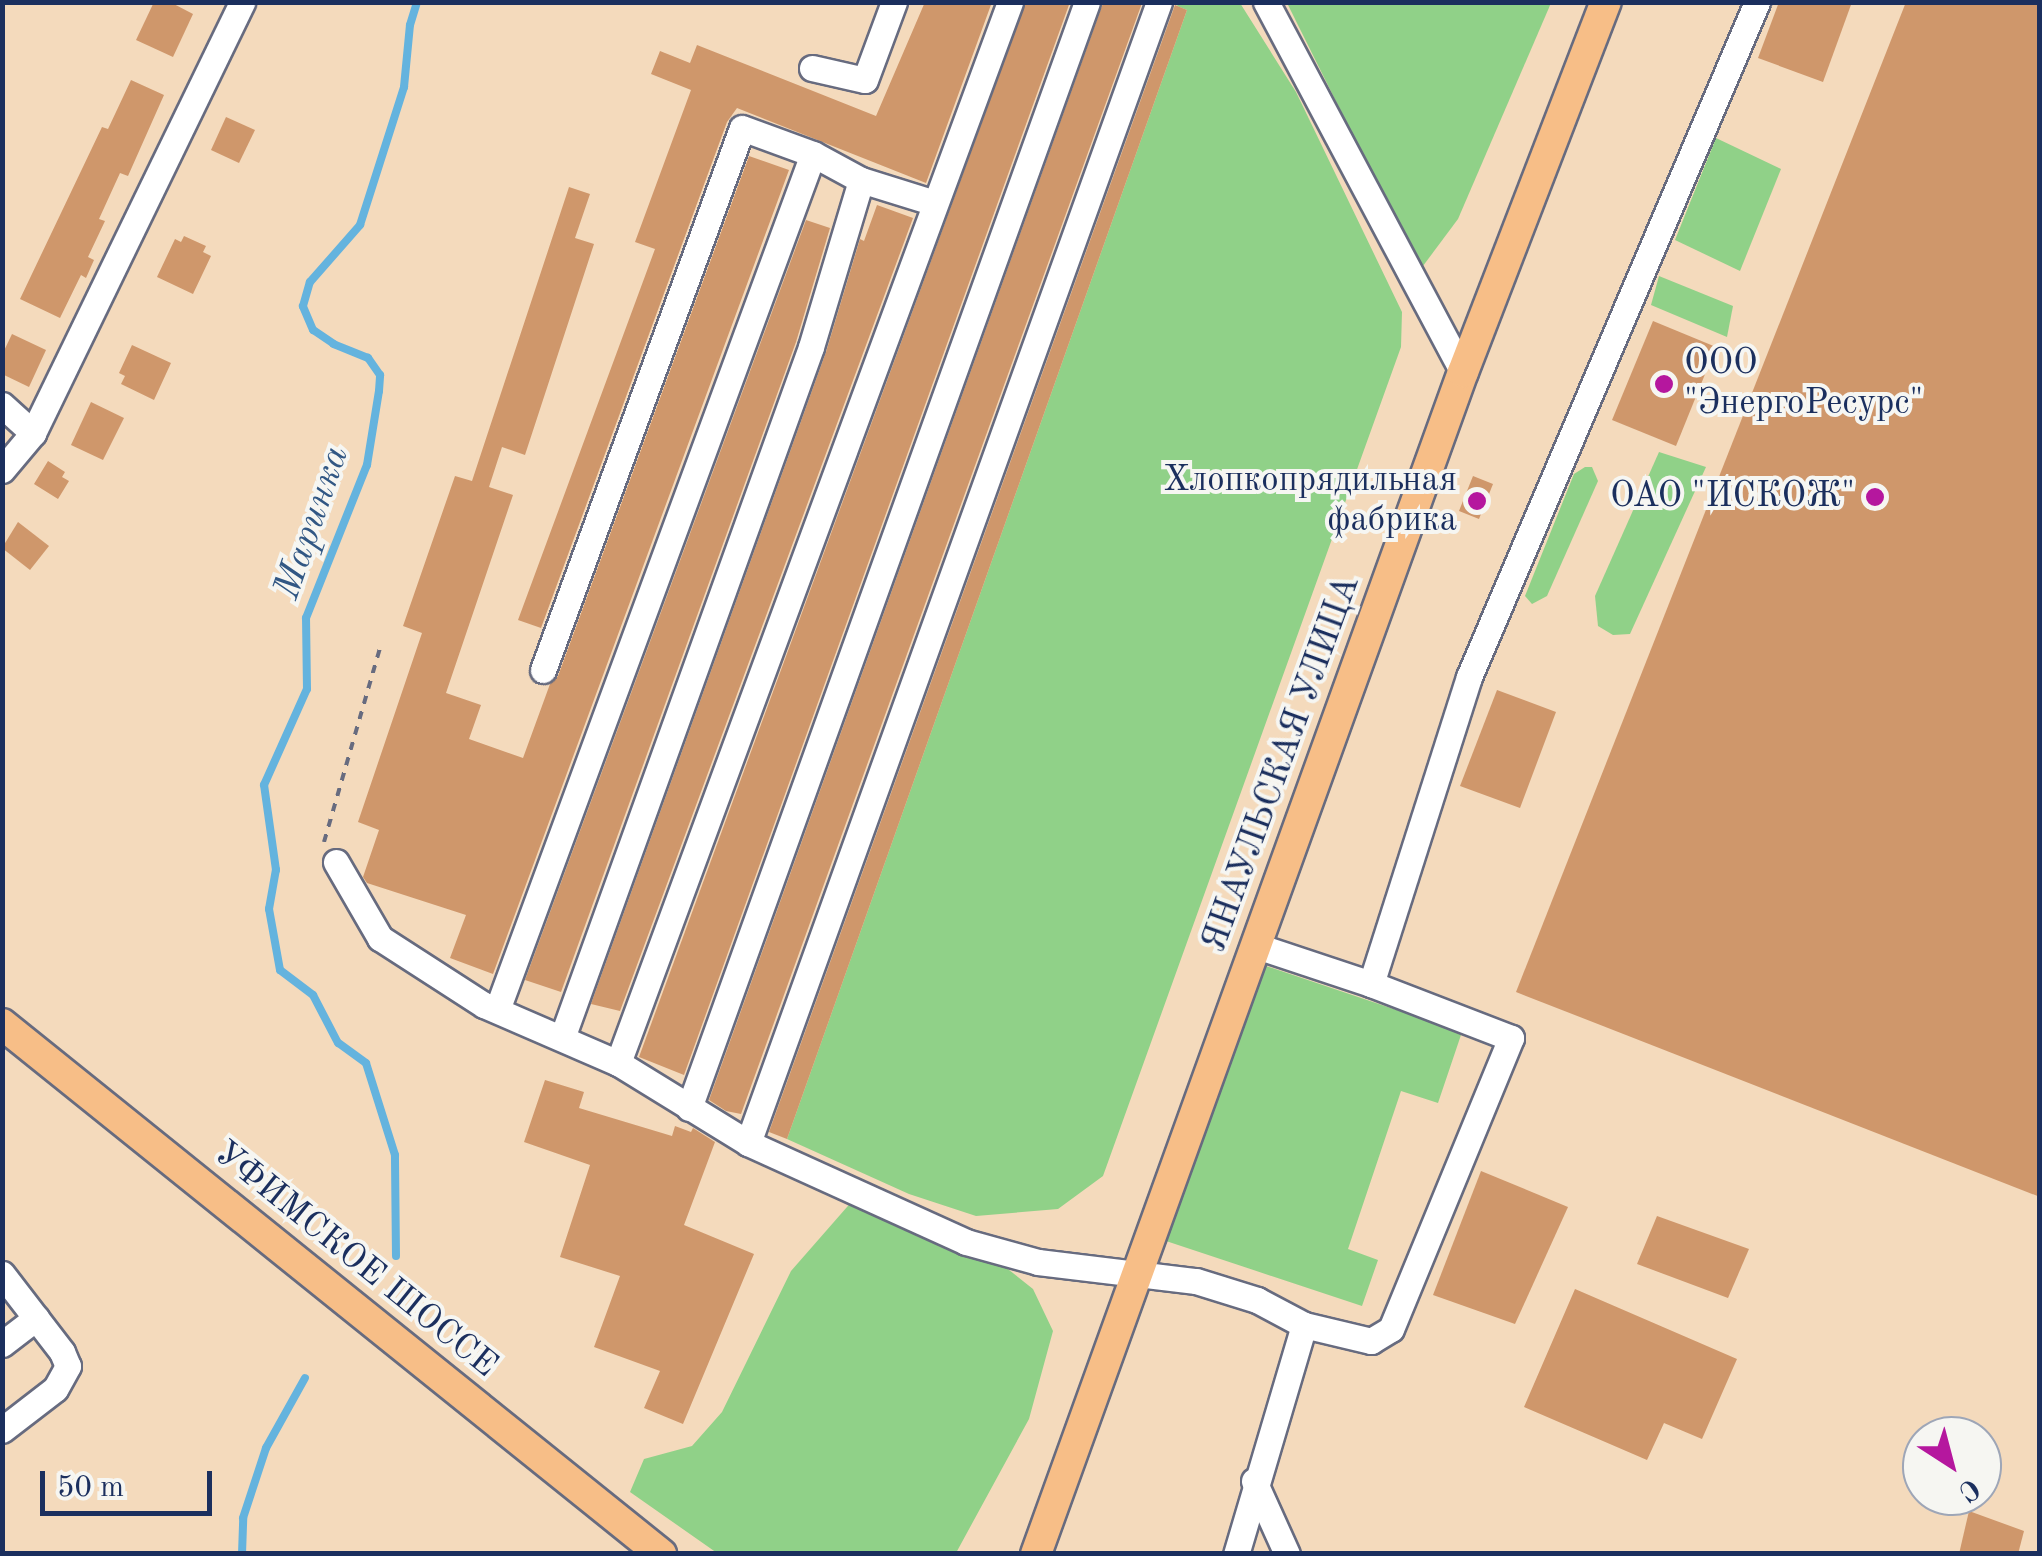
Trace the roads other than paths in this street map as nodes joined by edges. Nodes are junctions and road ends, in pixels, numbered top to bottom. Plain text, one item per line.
1 (242, 2) edge
2 (894, 2) edge
3 (1010, 2) edge
4 (1086, 2) edge
5 (1159, 2) edge
6 (1266, 2) edge
7 (1606, 2) edge
8 (1757, 2) edge
9 (812, 68) dead end
10 (813, 154) junction
11 (861, 180) junction
12 (936, 203) junction
13 (1464, 372) junction
14 (2, 405) edge
15 (34, 432) junction
16 (2, 470) edge
17 (543, 670) dead end
18 (336, 862) road end
19 (1256, 946) junction
20 (1371, 984) junction
21 (497, 1010) junction
22 (2, 1024) edge
23 (562, 1038) junction
24 (618, 1063) junction
25 (689, 1108) junction
26 (748, 1143) junction
27 (2, 1274) edge
28 (1138, 1274) junction
29 (36, 1318) junction
30 (1304, 1325) junction
31 (2, 1344) edge
32 (2, 1430) edge
33 (1254, 1480) junction
34 (661, 1554) edge
35 (1036, 1554) edge
36 (1236, 1554) edge
37 (1287, 1554) edge

1 - 15 street
2 - 9 street
3 - 12 street
4 - 25 street
5 - 26 street
6 - 13 street
7 - 13 main road, ЯНАУЛЬСКАЯ УЛИЦА
8 - 20 street
10 - 11 street
10 - 17 street
10 - 21 street
11 - 12 street
11 - 23 street
12 - 24 street
13 - 19 main road, ЯНАУЛЬСКАЯ УЛИЦА
14 - 15 street
15 - 16 street
18 - 21 street
19 - 20 street
19 - 28 main road, ЯНАУЛЬСКАЯ УЛИЦА
20 - 30 street
21 - 23 street
22 - 34 main road, УФИМСКОЕ ШОССЕ
23 - 24 street
24 - 25 street
25 - 26 street
26 - 28 street
27 - 29 street
28 - 30 street
28 - 35 main road, ЯНАУЛЬСКАЯ УЛИЦА
29 - 31 street
29 - 32 street
30 - 33 street
33 - 36 street
33 - 37 street

